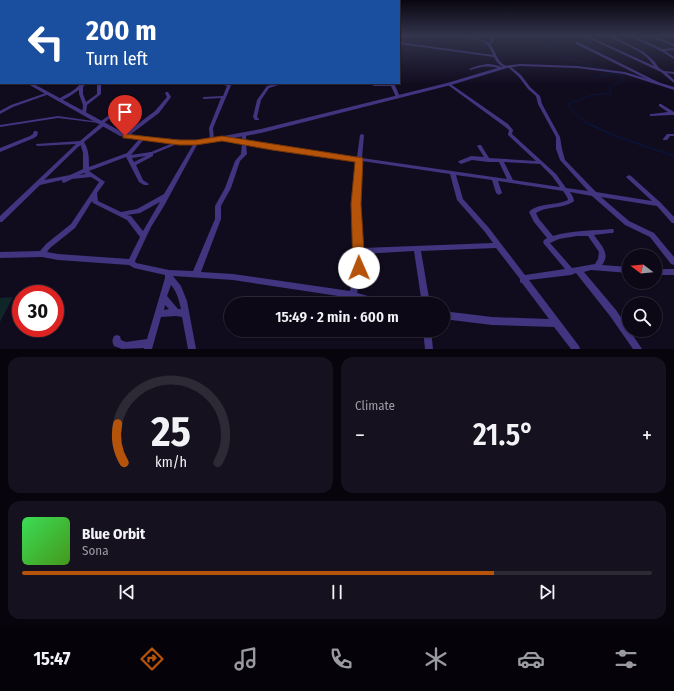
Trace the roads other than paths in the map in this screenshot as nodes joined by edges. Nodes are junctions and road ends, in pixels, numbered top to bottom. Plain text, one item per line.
1 (478, 52) edge
2 (486, 52) edge
3 (595, 52) edge
4 (622, 52) edge
5 (642, 52) edge
6 (665, 52) edge
7 (493, 54) junction
8 (674, 58) edge
9 (503, 66) junction
10 (657, 68) junction
11 (471, 69) dead end
12 (664, 72) junction
13 (674, 73) edge
14 (674, 82) edge
15 (30, 84) edge
16 (99, 84) edge
17 (230, 84) edge
18 (278, 84) edge
19 (393, 84) edge
20 (449, 84) junction
21 (80, 85) edge
22 (374, 85) dead end
23 (662, 86) junction
24 (674, 90) edge
25 (167, 92) dead end
26 (47, 94) junction
27 (224, 97) junction
28 (398, 97) junction
29 (204, 98) dead end
30 (59, 100) junction
31 (85, 105) junction
32 (660, 106) dead end
33 (117, 110) dead end
34 (0, 113) edge
35 (674, 113) edge
36 (84, 114) junction
37 (652, 116) dead end
38 (257, 119) dead end
39 (101, 123) junction
40 (0, 126) edge
41 (36, 132) dead end
42 (674, 134) edge
43 (244, 135) junction
44 (362, 135) dead end
45 (125, 136) junction
46 (143, 138) junction
47 (222, 139) junction
48 (665, 139) dead end
49 (212, 140) junction
50 (81, 142) junction
51 (180, 142) junction
52 (196, 143) junction
53 (244, 143) junction
54 (38, 145) dead end
55 (479, 146) dead end
56 (0, 150) edge
57 (156, 152) junction
58 (129, 155) junction
59 (360, 160) junction
60 (488, 160) junction
61 (501, 161) junction
62 (461, 162) dead end
63 (541, 163) junction
64 (133, 164) junction
65 (86, 170) junction
66 (453, 173) junction
67 (90, 176) junction
68 (70, 177) junction
69 (628, 177) dead end
70 (494, 179) junction
71 (64, 181) dead end
72 (511, 182) junction
73 (39, 183) junction
74 (146, 184) dead end
75 (564, 190) junction
76 (499, 192) dead end
77 (594, 194) junction
78 (166, 196) junction
79 (93, 198) junction
80 (659, 204) junction
81 (120, 213) junction
82 (0, 220) edge
83 (674, 221) edge
84 (610, 231) dead end
85 (590, 234) junction
86 (143, 236) junction
87 (551, 238) junction
88 (497, 244) junction
89 (417, 249) junction
90 (359, 252) junction
91 (42, 254) junction
92 (0, 255) edge
93 (131, 262) junction
94 (674, 262) edge
95 (594, 268) junction
96 (622, 270) edge
97 (574, 271) junction
98 (662, 272) edge
99 (674, 272) edge
100 (196, 274) junction
101 (169, 276) junction
102 (523, 280) junction
103 (353, 295) junction
104 (163, 297) junction
105 (360, 297) edge
106 (425, 297) edge
107 (176, 312) junction
108 (158, 314) junction
109 (185, 314) junction
110 (450, 316) edge
111 (556, 323) junction
112 (428, 337) edge
113 (118, 339) dead end
114 (149, 346) edge
115 (192, 349) edge
116 (429, 349) edge
117 (576, 349) edge
118 (638, 349) edge

1 - 7 street
2 - 7 street
3 - 23 street
4 - 10 street
5 - 10 street
6 - 8 street
7 - 9 street
9 - 11 street
9 - 20 street
9 - 23 street
9 - 77 street
10 - 12 street
12 - 13 street
12 - 14 street
15 - 26 street
16 - 31 street
17 - 27 street
18 - 38 street
19 - 22 street
19 - 28 street
20 - 28 street
20 - 63 street
21 - 30 street
21 - 31 street
23 - 24 street
25 - 45 street
26 - 30 street
26 - 34 street
27 - 29 street
27 - 49 street
28 - 43 street
30 - 36 street
31 - 36 street
32 - 35 street
33 - 39 street
35 - 37 street
36 - 39 street
39 - 40 street
39 - 45 street
39 - 50 street
41 - 56 street
42 - 48 street
43 - 47 street
43 - 53 street
44 - 59 street
45 - 46 street
46 - 51 street
46 - 58 street
47 - 49 street
47 - 53 street
49 - 52 street
50 - 54 street
50 - 65 street
50 - 73 street
51 - 52 street
51 - 57 street
52 - 78 street
53 - 59 street
53 - 100 street
55 - 60 street
57 - 58 street
57 - 64 street
58 - 64 street
58 - 65 street
59 - 66 street
59 - 90 street
60 - 61 street
60 - 62 street
61 - 63 street
61 - 72 street
63 - 75 street
64 - 74 street
65 - 67 street
65 - 68 street
66 - 70 street
66 - 88 street
67 - 68 street
67 - 79 street
68 - 71 street
68 - 73 street
69 - 80 street
70 - 72 street
70 - 76 street
72 - 75 street
73 - 82 street
75 - 77 street
75 - 87 street
77 - 80 street
77 - 94 street
78 - 81 street
78 - 86 street
79 - 81 street
79 - 91 street
80 - 83 street
81 - 86 street
84 - 85 street
85 - 87 street
85 - 95 street
86 - 93 street
87 - 97 street
88 - 89 street
88 - 102 street
89 - 90 street
89 - 106 street
90 - 103 street
91 - 92 street
91 - 93 street
93 - 101 street
95 - 96 street
95 - 97 street
97 - 102 street
97 - 118 street
98 - 99 street
100 - 101 street
100 - 103 street
101 - 104 street
101 - 109 street
102 - 111 street
103 - 105 street
104 - 107 street
104 - 108 street
107 - 108 street
107 - 109 street
108 - 114 street
109 - 115 street
110 - 111 street
111 - 117 street
112 - 116 street
113 - 114 street

